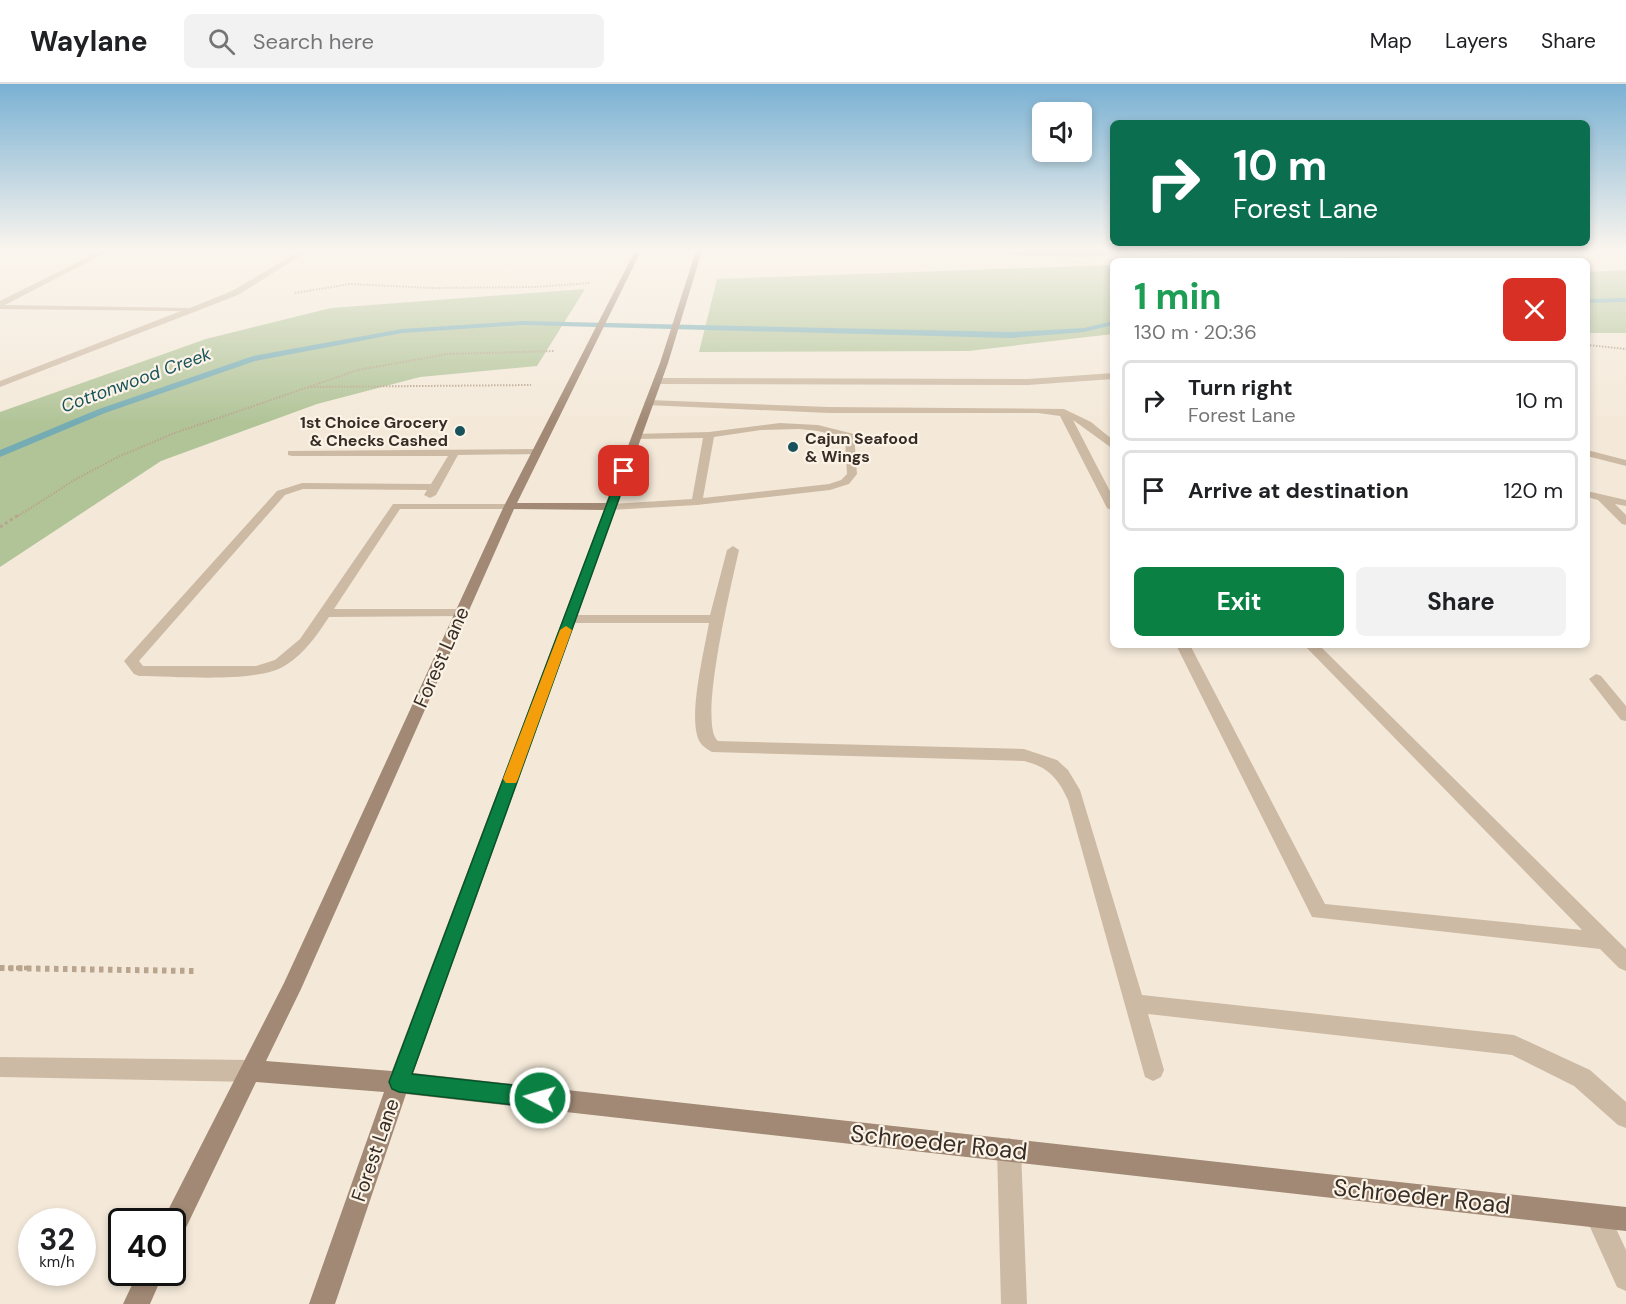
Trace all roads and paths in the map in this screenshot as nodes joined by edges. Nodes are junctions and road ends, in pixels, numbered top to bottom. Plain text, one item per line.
1 (144, 308) edge
2 (608, 308) edge
3 (683, 308) edge
4 (196, 309) joint
5 (1590, 345) edge
6 (1626, 349) edge
7 (1110, 376) edge
8 (658, 381) junction
9 (0, 384) edge
10 (531, 386) dead end
11 (307, 387) dead end
12 (649, 403) junction
13 (1064, 412) junction
14 (708, 435) junction
15 (637, 436) junction
16 (1110, 444) edge
17 (455, 452) junction
18 (536, 452) junction
19 (292, 453) dead end
20 (1590, 454) edge
21 (1626, 463) edge
22 (435, 487) junction
23 (1590, 495) edge
24 (1601, 498) junction
25 (697, 502) junction
26 (1110, 502) edge
27 (1626, 503) edge
28 (424, 506) junction
29 (510, 506) junction
30 (611, 507) junction
31 (1626, 521) edge
32 (733, 550) dead end
33 (325, 613) junction
34 (461, 613) junction
35 (716, 619) junction
36 (570, 620) junction
37 (1185, 648) edge
38 (1314, 648) edge
39 (1596, 679) dead end
40 (1626, 716) edge
41 (1605, 941) junction
42 (1626, 962) edge
43 (0, 968) edge
44 (194, 971) dead end
45 (1134, 1003) junction
46 (0, 1066) edge
47 (1153, 1070) dead end
48 (252, 1071) junction
49 (399, 1082) junction
50 (1626, 1117) edge
51 (1009, 1150) junction
52 (183, 1208) edge
53 (1597, 1216) junction
54 (1626, 1219) edge
55 (1626, 1278) edge
56 (145, 1286) edge
57 (136, 1304) edge
58 (322, 1304) edge
59 (1014, 1304) edge

1 - 4 street
2 - 18 main road, Forest Lane
3 - 8 main road, Forest Lane
4 - 9 street
5 - 6 path
7 - 8 street
8 - 12 main road, Forest Lane
10 - 11 path
12 - 13 street
12 - 15 main road, Forest Lane
13 - 16 street
13 - 26 street
14 - 15 street
14 - 25 street
14 - 25 street
15 - 30 main road, Forest Lane
17 - 18 street
17 - 19 street
17 - 22 street
18 - 29 main road, Forest Lane
20 - 21 street
22 - 28 street
22 - 33 street
23 - 24 street
24 - 27 street
24 - 31 street
25 - 30 street
28 - 29 street
28 - 33 street
29 - 30 main road
29 - 34 main road, Forest Lane
30 - 36 main road, Forest Lane
32 - 35 street
33 - 34 street
34 - 48 main road, Forest Lane
35 - 36 street
35 - 45 street
36 - 49 main road, Forest Lane
37 - 41 street
38 - 41 street
39 - 40 street
41 - 42 street
43 - 44 path
45 - 47 street
45 - 50 street
46 - 48 street
48 - 49 main road, Schroeder Road
48 - 52 main road, Forest Lane
49 - 51 main road, Schroeder Road
49 - 58 main road, Forest Lane
51 - 53 main road, Schroeder Road
51 - 59 street
53 - 54 main road, Schroeder Road
53 - 55 street
56 - 57 main road

